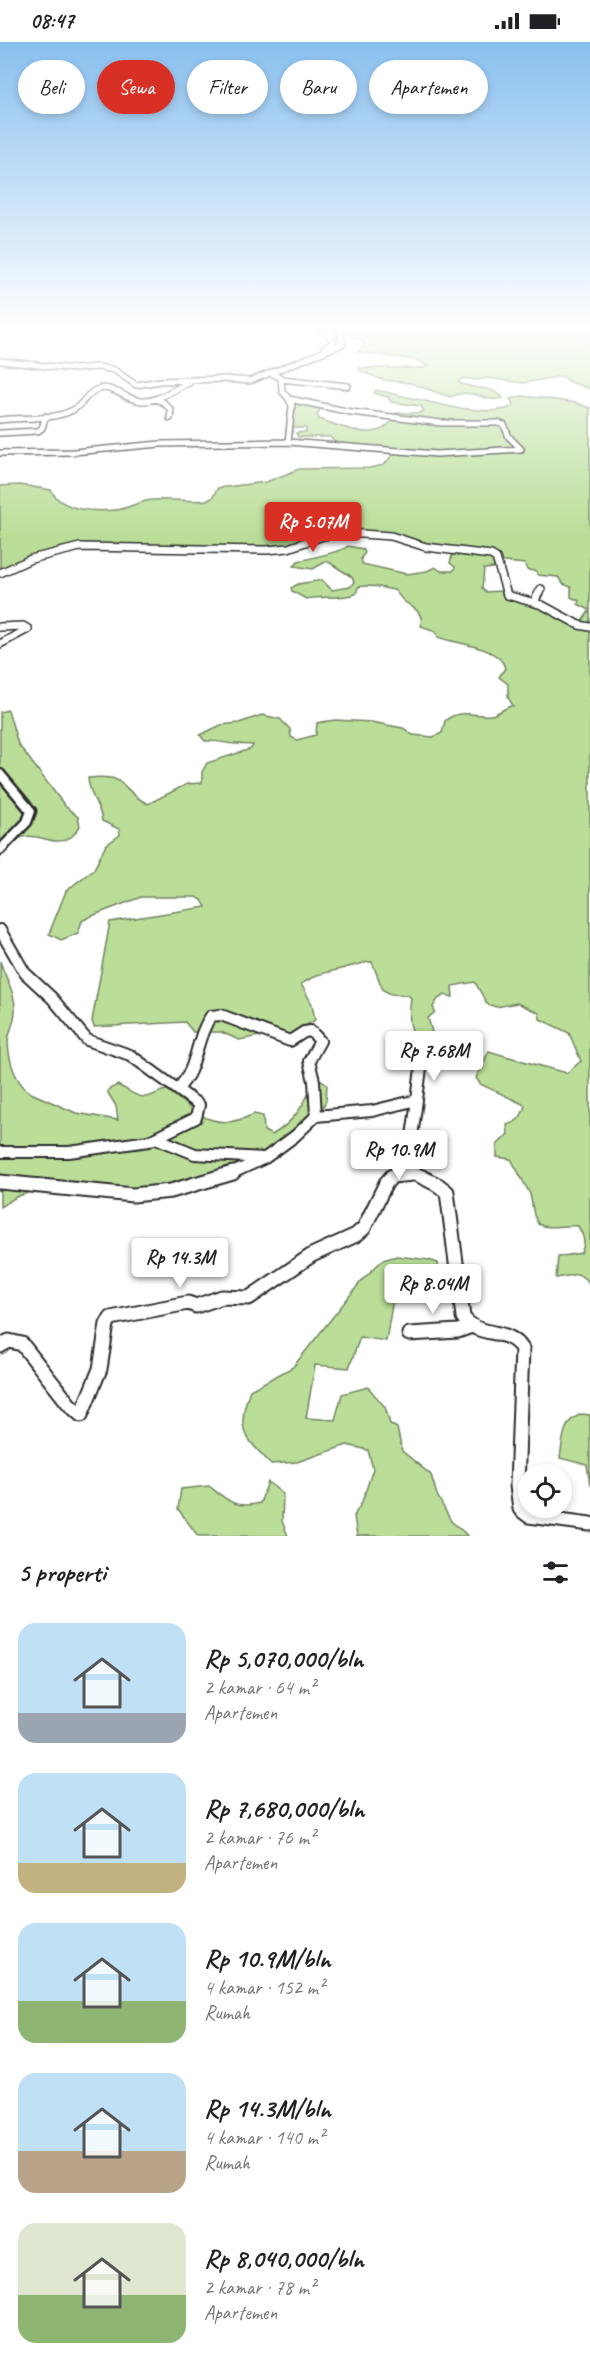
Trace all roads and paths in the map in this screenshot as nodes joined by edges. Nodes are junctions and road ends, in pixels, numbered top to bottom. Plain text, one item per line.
1 (87, 396) edge
2 (122, 396) edge
3 (163, 396) edge
4 (286, 396) edge
5 (289, 399) junction
6 (157, 400) junction
7 (46, 417) junction
8 (170, 418) dead end
9 (0, 420) edge
10 (0, 433) edge
11 (288, 442) junction
12 (0, 452) edge
13 (0, 573) edge
14 (541, 589) dead end
15 (534, 602) junction
16 (0, 627) edge
17 (590, 629) edge
18 (0, 644) edge
19 (0, 774) edge
20 (0, 850) edge
21 (0, 930) edge
22 (422, 1060) dead end
23 (178, 1088) junction
24 (417, 1100) junction
25 (316, 1116) junction
26 (156, 1138) junction
27 (0, 1152) edge
28 (265, 1158) junction
29 (413, 1174) junction
30 (0, 1182) edge
31 (469, 1328) junction
32 (409, 1334) dead end
33 (0, 1346) edge
34 (590, 1524) edge

1 - 7 street
2 - 6 street
3 - 6 street
4 - 5 street
5 - 11 street
5 - 11 street
6 - 8 street
7 - 9 street
7 - 10 street
11 - 12 street
13 - 15 street
14 - 15 street
15 - 17 street
16 - 18 street
19 - 20 street
21 - 23 street
22 - 24 street
23 - 25 street
23 - 26 street
24 - 25 street
24 - 29 street
25 - 28 street
26 - 27 street
26 - 28 street
28 - 30 street
29 - 31 street
29 - 33 street
31 - 32 street
31 - 34 street

